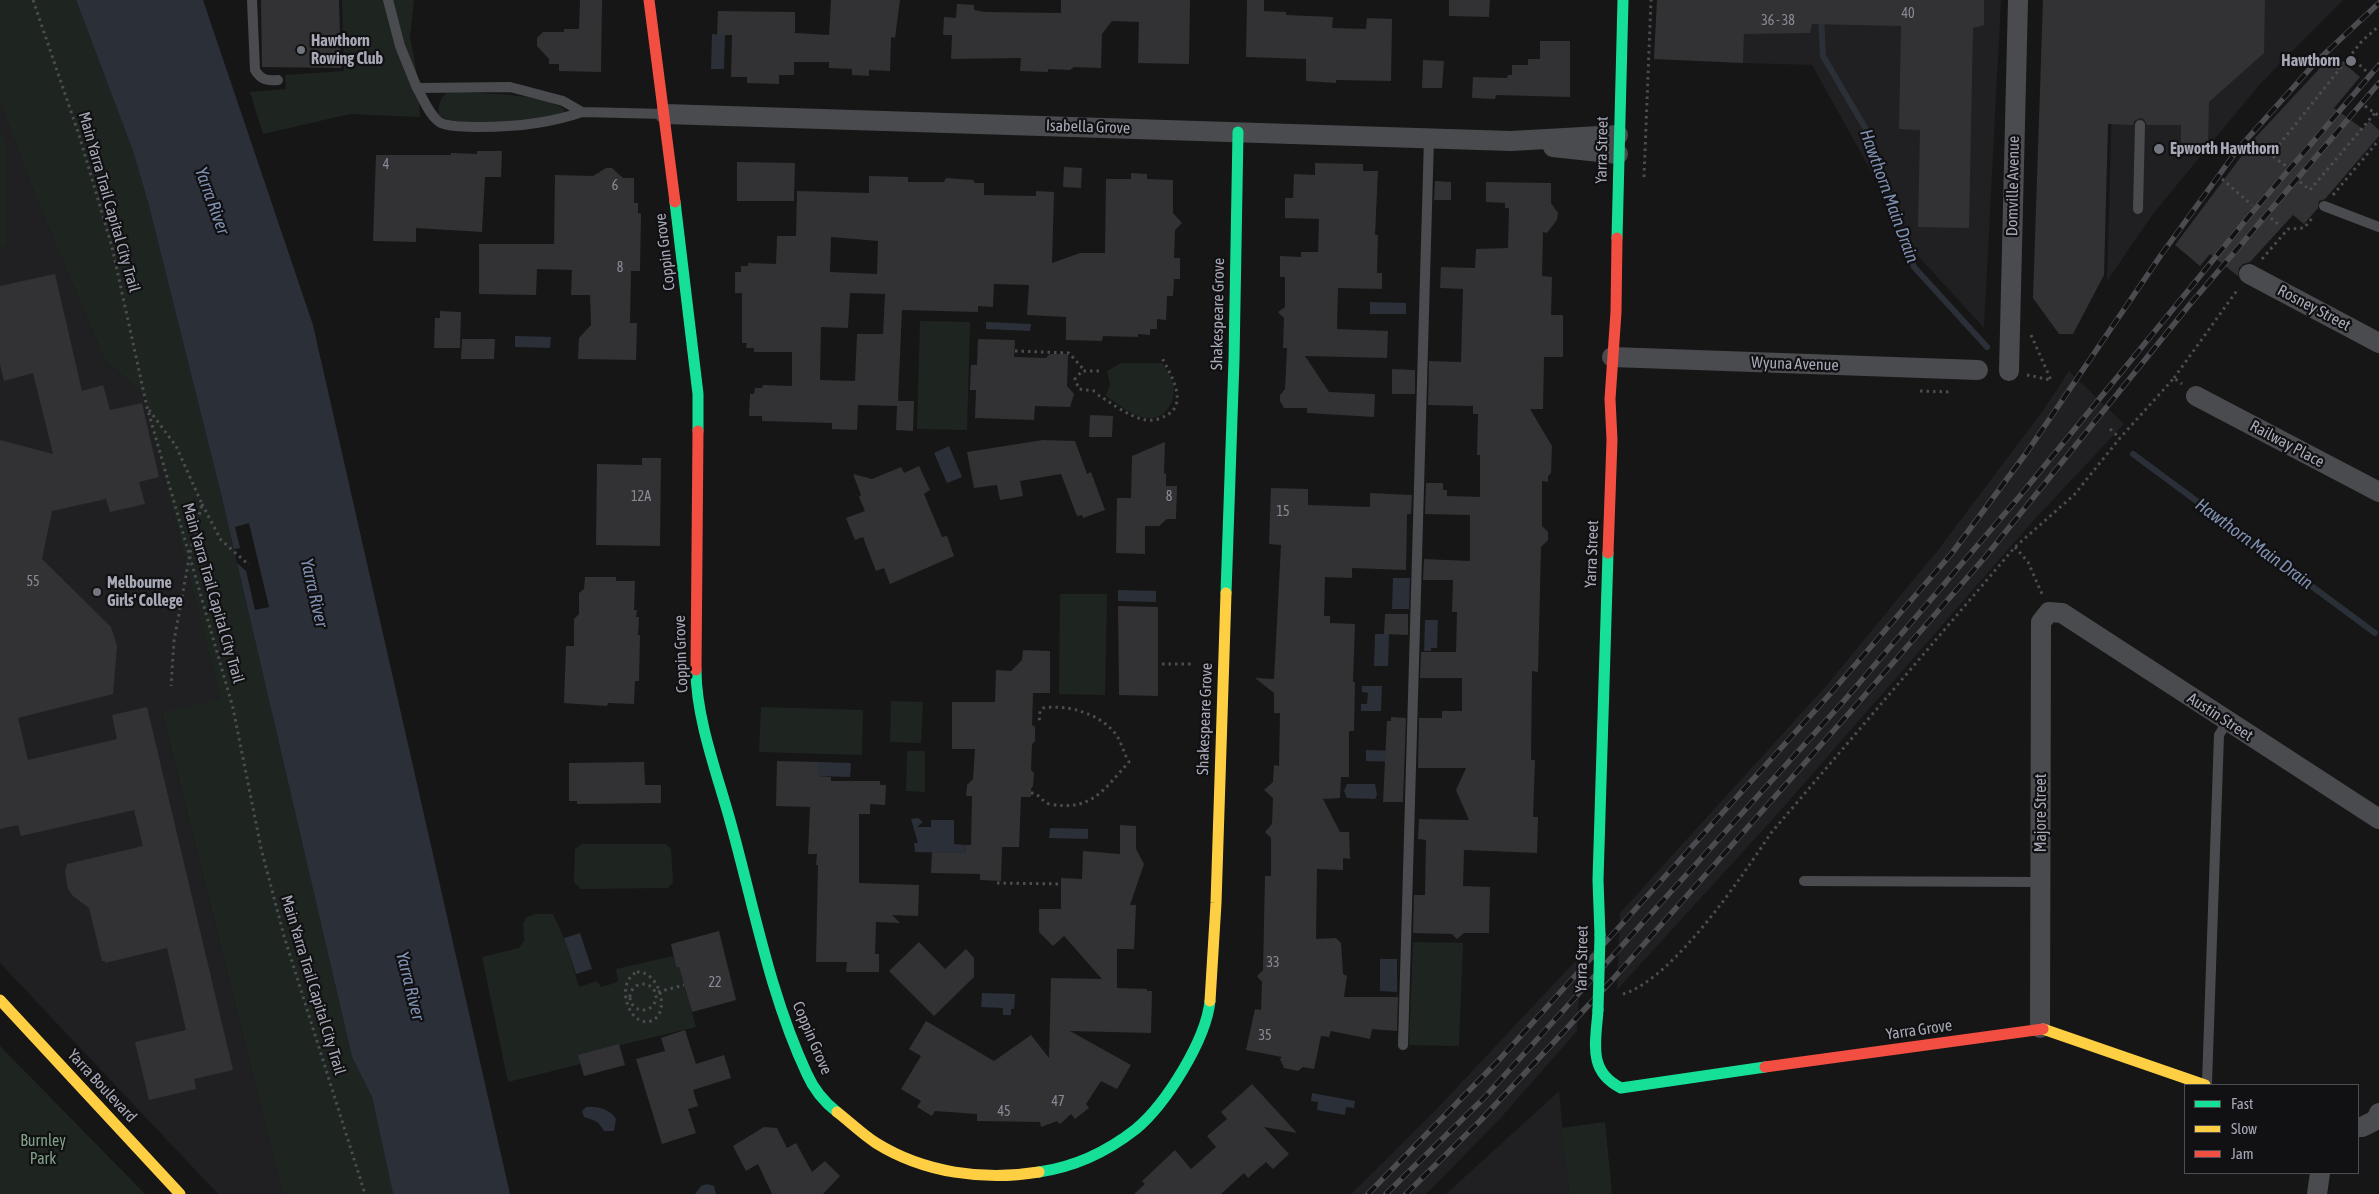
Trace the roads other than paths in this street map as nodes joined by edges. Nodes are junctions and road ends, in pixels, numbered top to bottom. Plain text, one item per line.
1 (252, 0) edge
2 (388, 0) edge
3 (649, 0) edge
4 (1623, 0) edge
5 (2018, 0) edge
6 (278, 80) dead end
7 (417, 88) junction
8 (582, 112) junction
9 (665, 114) junction
10 (2140, 125) dead end
11 (1238, 132) junction
12 (1429, 138) junction
13 (1618, 145) junction
14 (2324, 206) road end
15 (2138, 208) dead end
16 (2379, 227) edge
17 (2249, 274) road end
18 (2379, 343) edge
19 (1612, 357) junction
20 (1978, 370) dead end
21 (2009, 371) dead end
22 (2196, 396) road end
23 (2379, 492) edge
24 (2055, 612) joint
25 (2228, 722) junction
26 (2379, 819) edge
27 (1804, 881) dead end
28 (2040, 882) junction
29 (0, 1000) edge
30 (2040, 1028) junction
31 (1403, 1045) dead end
32 (2203, 1084) edge
33 (2206, 1084) edge
34 (1630, 1088) joint
35 (2379, 1113) edge
36 (2359, 1126) edge
37 (2320, 1174) edge
38 (991, 1176) joint
39 (180, 1194) edge
40 (2317, 1194) edge

1 - 6 lane
2 - 7 lane
3 - 9 street, Coppin Grove
4 - 13 street, Yarra Street
5 - 21 street, Domville Avenue
7 - 8 lane
7 - 8 lane
8 - 9 lane
9 - 11 street, Isabella Grove
9 - 38 street, Coppin Grove
10 - 15 lane
11 - 12 street, Isabella Grove
11 - 38 street, Shakespeare Grove
12 - 13 street, Isabella Grove
12 - 31 lane
13 - 19 street, Yarra Street
14 - 16 lane
17 - 18 street, Rosney Street
19 - 20 street, Wyuna Avenue
19 - 34 street, Yarra Street, bridge
22 - 23 street, Railway Place
24 - 25 street, Austin Street
24 - 28 street, Majore Street
25 - 26 street, Austin Street
25 - 33 lane
27 - 28 lane
28 - 30 street, Majore Street
29 - 39 street, Yarra Boulevard
30 - 32 street, Yarra Grove
30 - 34 street, Yarra Grove
35 - 36 street
37 - 40 street

